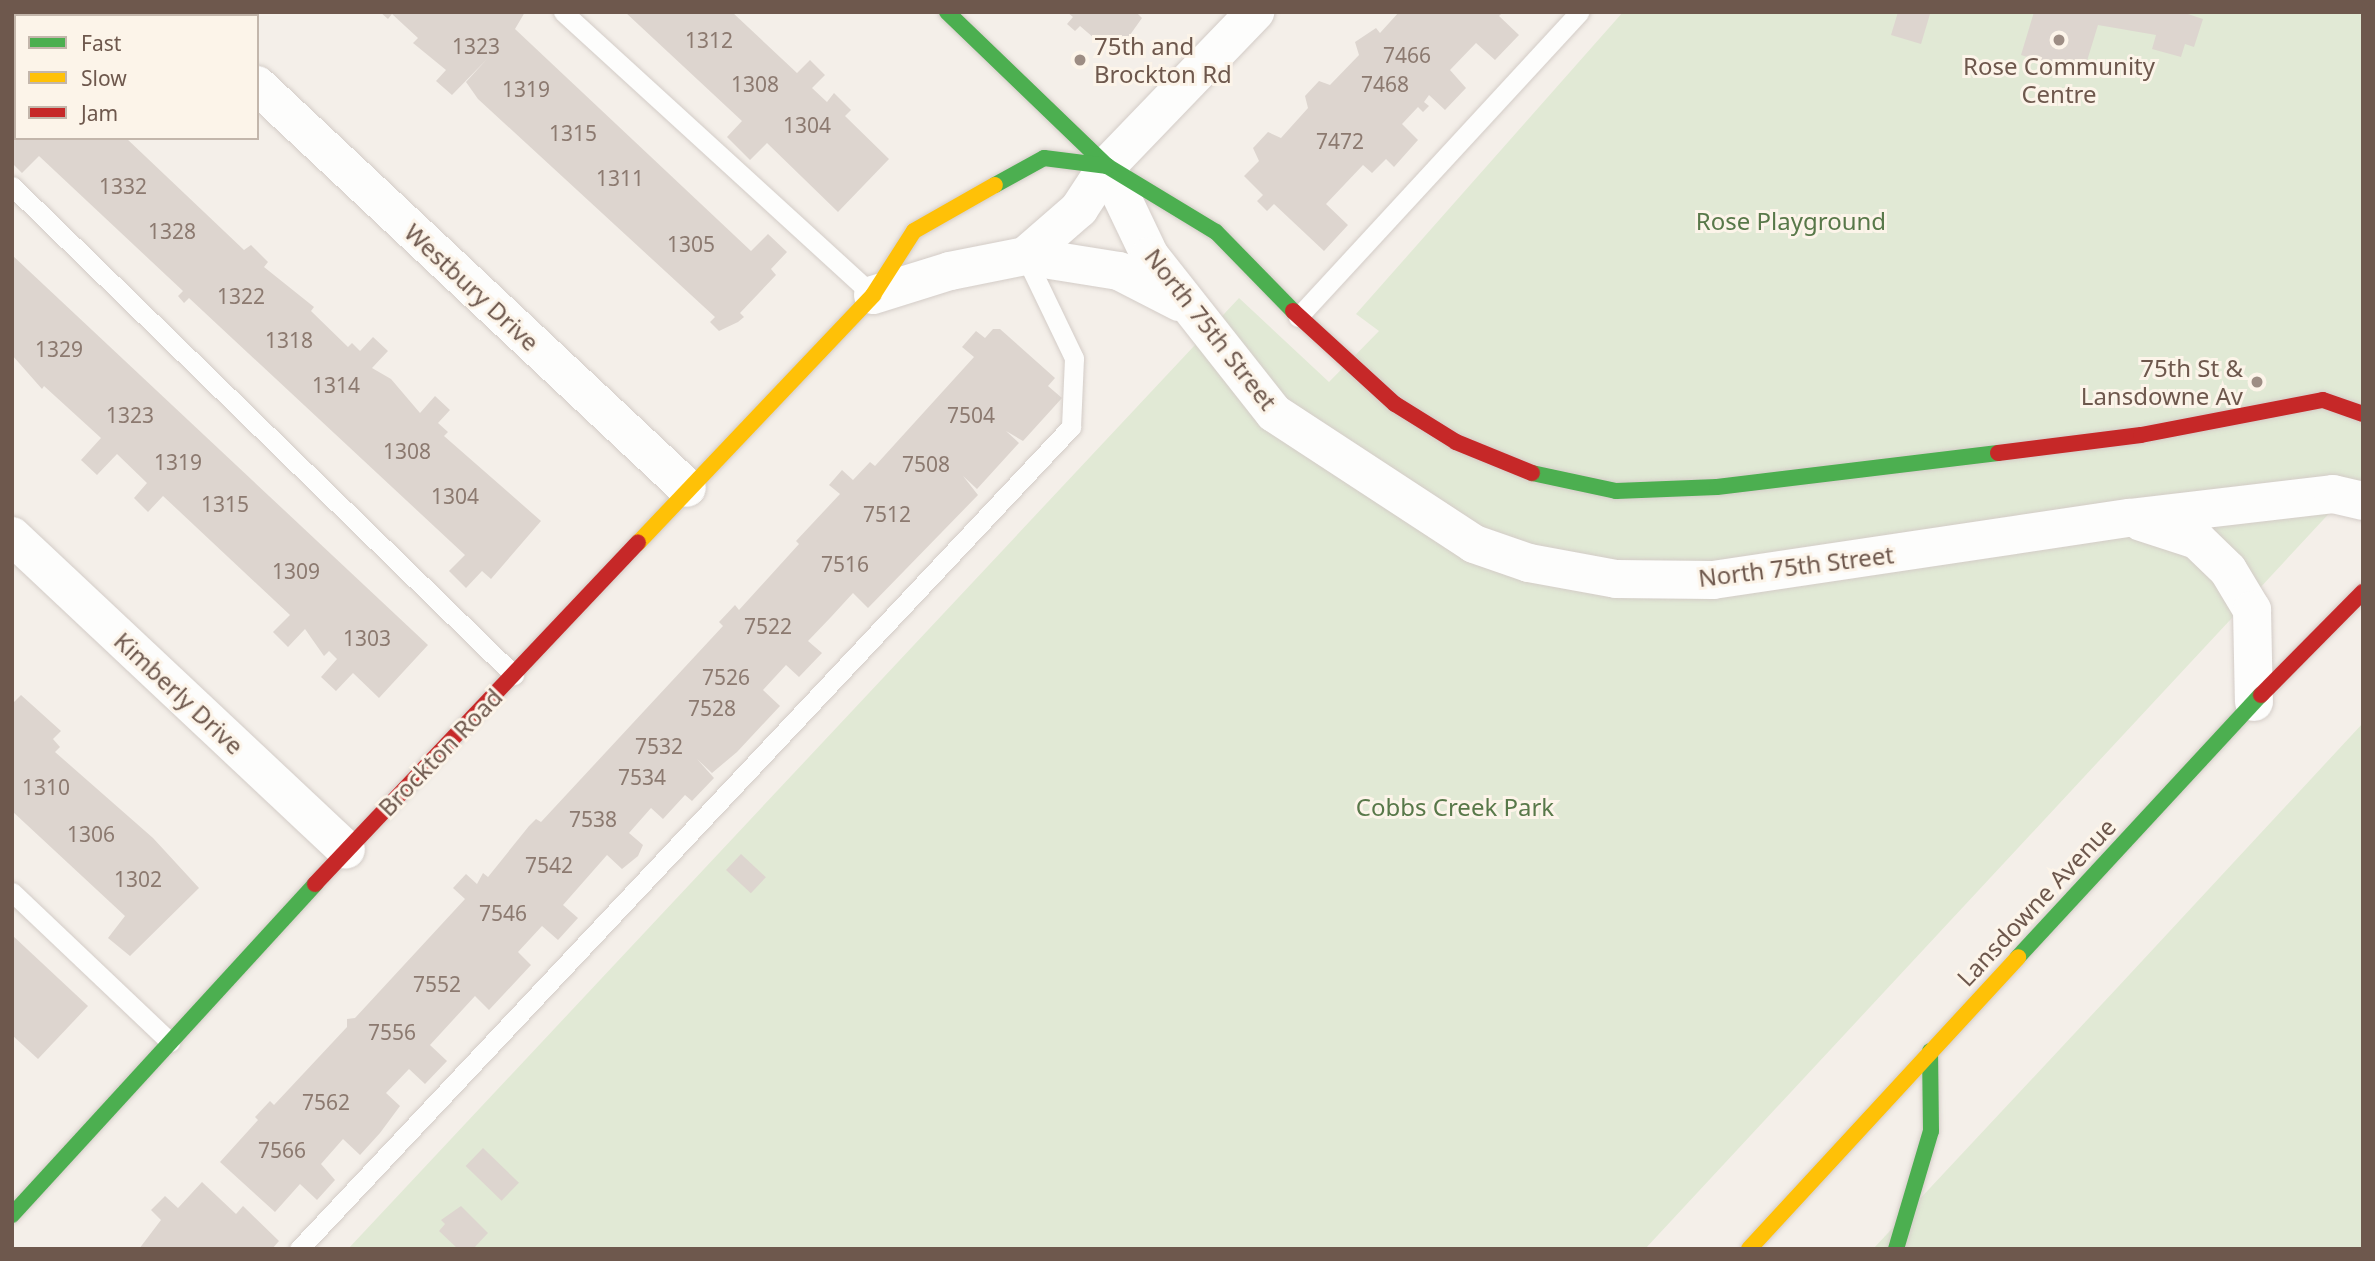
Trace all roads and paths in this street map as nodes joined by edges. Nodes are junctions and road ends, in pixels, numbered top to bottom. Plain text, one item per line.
1 (563, 12) edge
2 (1255, 12) edge
3 (1579, 12) edge
4 (954, 15) edge
5 (259, 87) edge
6 (1107, 166) junction
7 (12, 186) edge
8 (1025, 256) junction
9 (873, 295) junction
10 (1191, 309) junction
11 (1298, 317) junction
12 (2363, 396) edge
13 (2323, 400) junction
14 (2363, 414) edge
15 (687, 488) junction
16 (2363, 501) edge
17 (2130, 518) junction
18 (12, 536) edge
19 (2363, 592) edge
20 (514, 675) junction
21 (2254, 702) junction
22 (346, 850) junction
23 (12, 892) edge
24 (170, 1042) junction
25 (1930, 1051) junction
26 (12, 1215) edge
27 (299, 1249) edge
28 (1749, 1249) edge
29 (1896, 1249) edge

1 - 9 lane
2 - 6 street, Brockton Road
3 - 11 lane
4 - 6 street, North 75th Street
5 - 15 street, Westbury Drive
6 - 8 street, Brockton Road
6 - 9 street, Brockton Road
6 - 10 street, North 75th Street
6 - 11 street, North 75th Street
7 - 20 lane
8 - 9 street, Brockton Road
8 - 10 street, Brockton Road
8 - 27 lane
9 - 15 street, Brockton Road
10 - 17 street, North 75th Street
11 - 13 street, North 75th Street
12 - 13 street
13 - 14 street
15 - 20 street, Brockton Road
16 - 17 street, North 75th Street
17 - 21 street
18 - 22 street, Kimberly Drive
19 - 21 street, Lansdowne Avenue
20 - 22 street, Brockton Road
21 - 25 street, Lansdowne Avenue
22 - 24 street, Brockton Road
23 - 24 lane
24 - 26 street, Brockton Road
25 - 28 street, Lansdowne Avenue
25 - 29 street

